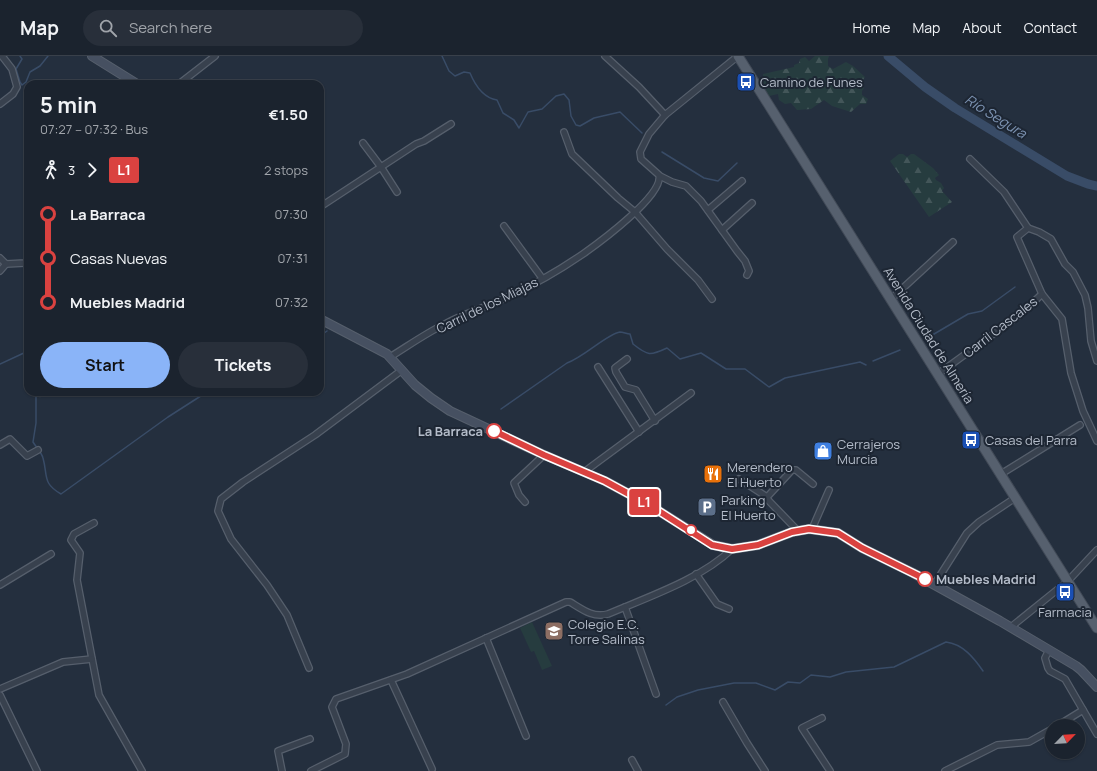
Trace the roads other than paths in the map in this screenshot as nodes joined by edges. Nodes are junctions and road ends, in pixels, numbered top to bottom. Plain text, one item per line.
1 (2, 56) edge
2 (92, 56) edge
3 (215, 56) edge
4 (605, 56) edge
5 (738, 56) edge
6 (131, 80) edge
7 (184, 80) edge
8 (0, 104) edge
9 (665, 115) junction
10 (451, 124) dead end
11 (564, 132) dead end
12 (363, 143) dead end
13 (970, 160) dead end
14 (381, 167) junction
15 (660, 176) junction
16 (742, 181) dead end
17 (397, 192) dead end
18 (752, 203) dead end
19 (324, 204) edge
20 (708, 210) junction
21 (635, 212) junction
22 (504, 226) dead end
23 (1028, 228) junction
24 (722, 230) junction
25 (952, 242) dead end
26 (0, 258) edge
27 (24, 263) edge
28 (6, 264) junction
29 (0, 271) edge
30 (747, 275) dead end
31 (542, 278) junction
32 (1042, 294) junction
33 (712, 299) dead end
34 (891, 299) junction
35 (324, 322) edge
36 (390, 357) junction
37 (627, 359) dead end
38 (1097, 361) edge
39 (598, 368) dead end
40 (402, 370) junction
41 (938, 374) junction
42 (691, 393) dead end
43 (654, 420) junction
44 (1080, 425) dead end
45 (639, 432) junction
46 (1097, 441) edge
47 (0, 445) edge
48 (38, 450) dead end
49 (544, 455) junction
50 (584, 472) junction
51 (1000, 474) junction
52 (739, 479) dead end
53 (813, 484) dead end
54 (829, 490) dead end
55 (767, 497) junction
56 (1015, 498) junction
57 (525, 502) dead end
58 (94, 523) dead end
59 (812, 529) junction
60 (798, 531) junction
61 (732, 549) junction
62 (1097, 550) edge
63 (51, 554) dead end
64 (696, 574) junction
65 (1068, 581) junction
66 (0, 585) edge
67 (934, 585) junction
68 (625, 607) junction
69 (729, 609) dead end
70 (1011, 627) junction
71 (1097, 628) edge
72 (486, 638) junction
73 (1049, 650) junction
74 (92, 660) junction
75 (309, 668) dead end
76 (391, 680) junction
77 (1097, 687) edge
78 (0, 689) edge
79 (656, 694) dead end
80 (0, 695) edge
81 (723, 702) dead end
82 (1083, 710) junction
83 (822, 718) dead end
84 (1068, 719) edge
85 (1045, 733) edge
86 (1097, 734) edge
87 (526, 736) dead end
88 (310, 739) dead end
89 (632, 760) dead end
90 (432, 769) dead end
91 (37, 771) edge
92 (142, 771) edge
93 (282, 771) edge
94 (311, 771) edge
95 (638, 771) edge
96 (765, 771) edge
97 (830, 771) edge
98 (945, 771) edge

1 - 8 street
2 - 6 main road
3 - 7 street
4 - 9 street
5 - 9 street
5 - 34 main road, Avenida Ciudad de Almería
9 - 15 street
10 - 14 street
11 - 21 street
12 - 14 street
13 - 23 street
14 - 17 street
14 - 19 street
15 - 20 street
15 - 21 street, Carril de los Miajas
16 - 20 street
18 - 24 street
20 - 24 street
21 - 31 street, Carril de los Miajas
21 - 33 street
22 - 31 street
23 - 32 street
23 - 38 street
24 - 30 street
25 - 34 street
26 - 28 street
27 - 28 street
28 - 29 street
31 - 36 street, Carril de los Miajas
32 - 41 street, Carril Cascales
32 - 46 street
34 - 41 main road, Avenida Ciudad de Almería
35 - 36 main road
36 - 40 main road
37 - 43 street
39 - 45 street
40 - 49 main road
40 - 75 street
41 - 51 main road, Avenida Ciudad de Almería
42 - 43 street
43 - 45 street
44 - 51 street
45 - 50 street
47 - 48 street
49 - 50 main road
49 - 57 street
50 - 61 main road
51 - 56 main road, Avenida Ciudad de Almería
52 - 55 street
53 - 55 street
54 - 59 street
55 - 60 street
56 - 65 main road, Avenida Ciudad de Almería
56 - 67 street
58 - 74 street
59 - 60 main road
59 - 67 main road
60 - 61 main road
61 - 64 street
62 - 65 street
63 - 66 street
64 - 68 street
64 - 69 street
65 - 70 street
65 - 71 main road, Avenida Ciudad de Almería
67 - 70 main road
68 - 72 street
68 - 79 street
70 - 73 main road
72 - 76 street
72 - 87 street
73 - 77 main road
73 - 82 street
74 - 78 street
74 - 92 street
76 - 90 street
76 - 94 street
80 - 91 street
81 - 96 street
82 - 84 street
82 - 86 street
83 - 97 street
85 - 98 street
88 - 93 street
89 - 95 street

